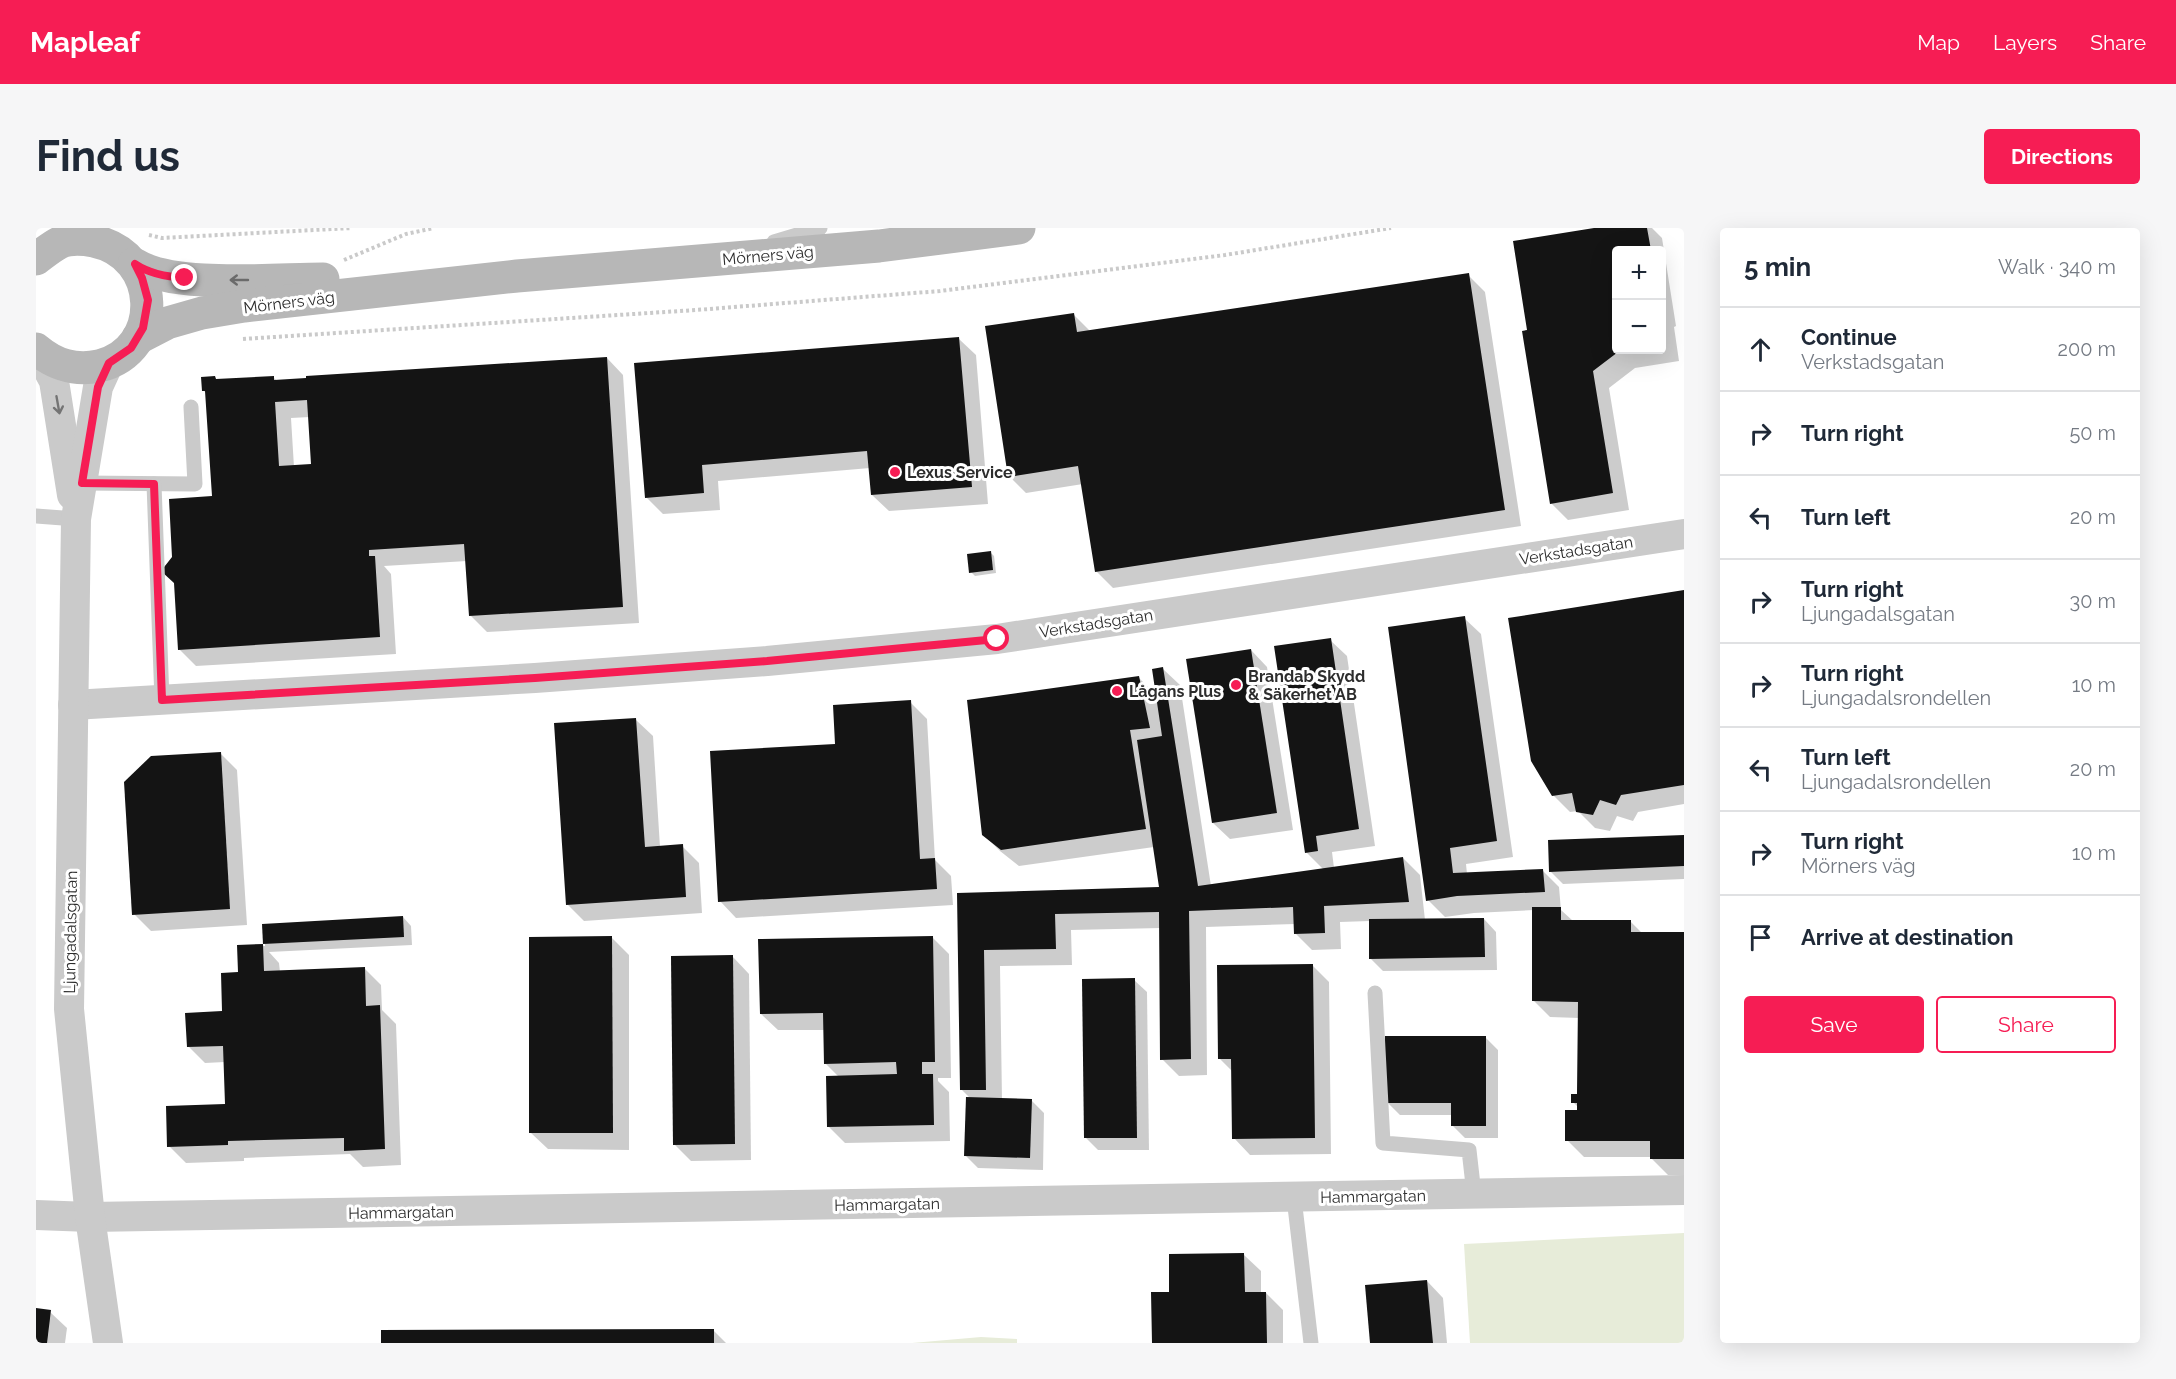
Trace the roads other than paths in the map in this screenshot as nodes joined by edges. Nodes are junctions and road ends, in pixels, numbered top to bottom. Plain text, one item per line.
1 (56, 228) edge
2 (108, 228) edge
3 (820, 228) edge
4 (1018, 228) edge
5 (135, 251) junction
6 (36, 258) edge
7 (716, 260) junction
8 (517, 276) junction
9 (138, 338) junction
10 (37, 350) edge
11 (109, 363) junction
12 (191, 407) dead end
13 (82, 483) junction
14 (154, 484) junction
15 (36, 516) edge
16 (76, 519) junction
17 (1684, 534) edge
18 (162, 700) junction
19 (73, 705) junction
20 (1375, 993) dead end
21 (1684, 1190) edge
22 (1474, 1194) junction
23 (1294, 1197) junction
24 (36, 1215) edge
25 (90, 1217) junction
26 (108, 1343) edge
27 (1311, 1343) edge

1 - 6 street
2 - 5 street
3 - 7 lane
4 - 7 main road, Mörners väg
5 - 6 main road, Mörners väg
8 -> 5 main road, Mörners väg
5 - 9 main road
7 - 8 main road, Mörners väg
8 - 9 main road, Mörners väg
9 - 11 main road, Mörners väg
10 - 11 main road
10 -> 16 street, Ljungadalsgatan
11 - 13 street, Ljungadalsgatan
12 - 14 lane
13 - 14 lane
13 - 16 street, Ljungadalsgatan
14 - 18 lane
15 - 16 lane
16 - 19 street, Ljungadalsgatan
17 - 18 street, Verkstadsgatan
18 - 19 street, Verkstadsgatan
19 - 25 street, Ljungadalsgatan
20 - 22 lane
21 - 22 street, Hammargatan
22 - 23 street, Hammargatan
23 - 25 street, Hammargatan
23 - 27 lane
24 - 25 street, Hammargatan
25 - 26 street, Ljungadalsgatan

